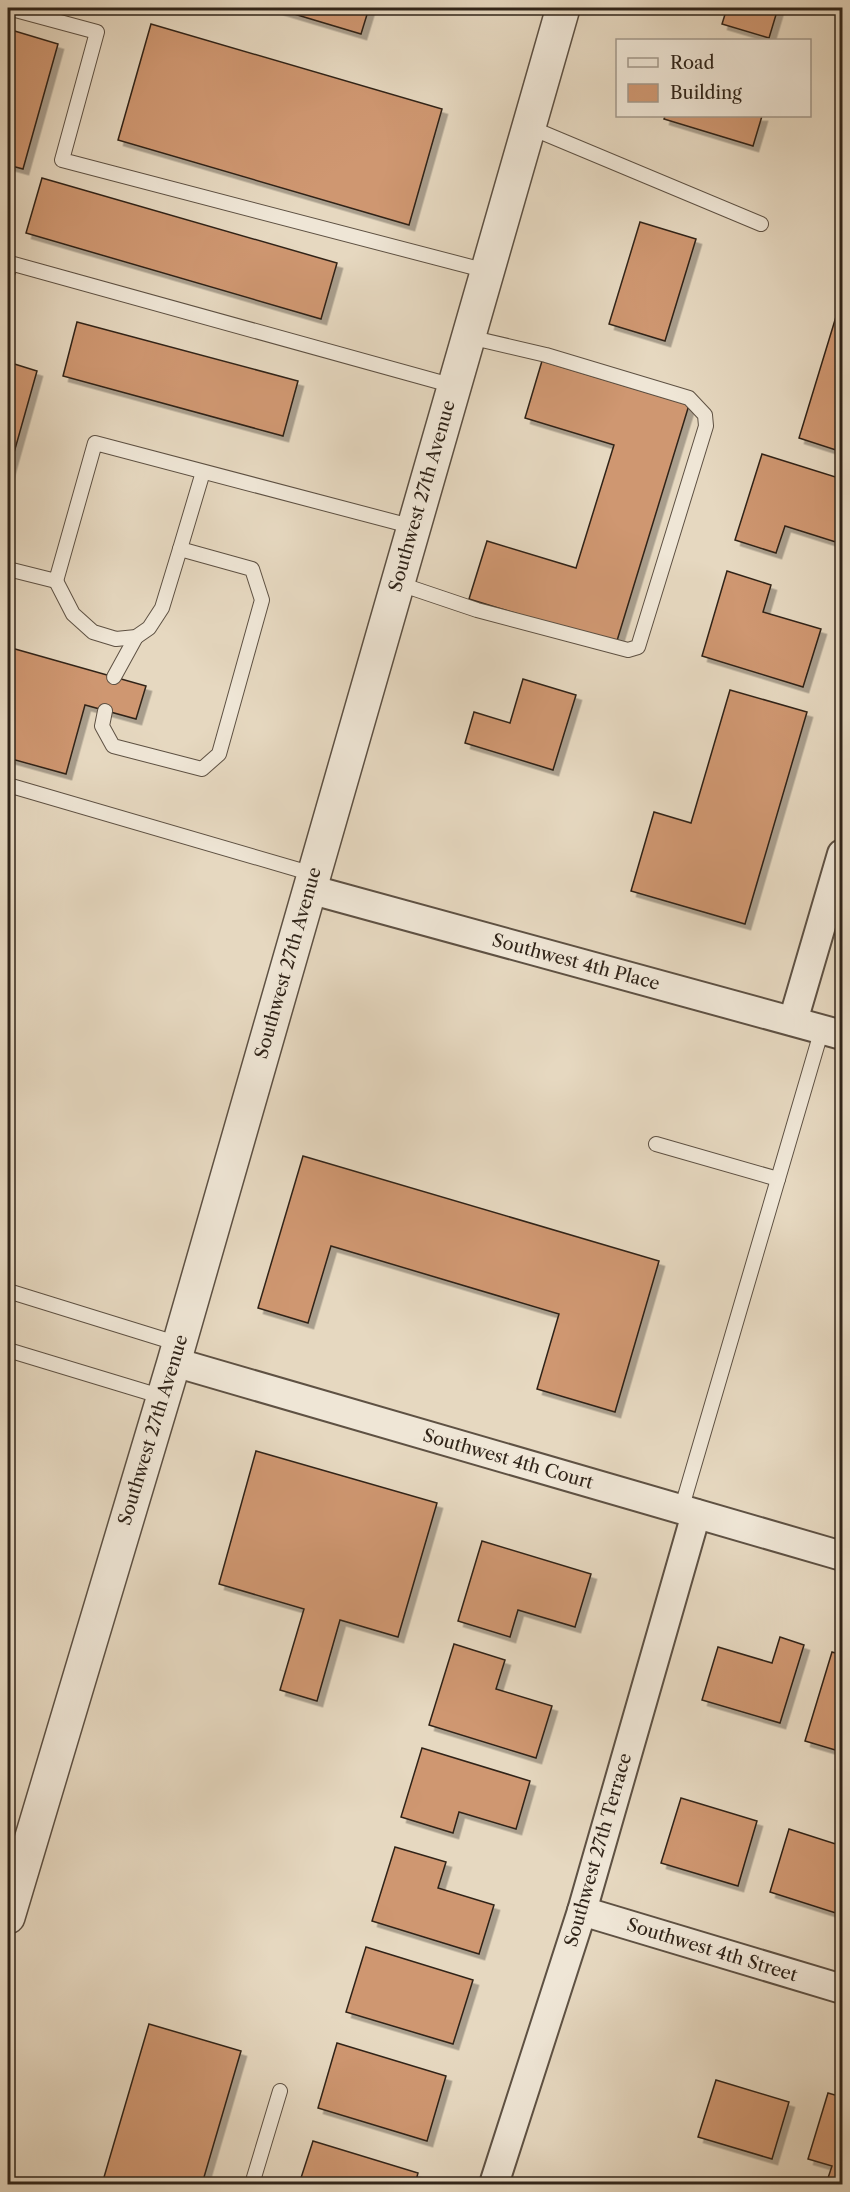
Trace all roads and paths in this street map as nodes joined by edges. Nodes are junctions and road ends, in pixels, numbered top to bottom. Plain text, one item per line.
1 (8, 8) edge
2 (563, 8) edge
3 (529, 127) junction
4 (761, 224) dead end
5 (487, 271) junction
6 (8, 272) edge
7 (468, 337) junction
8 (454, 386) junction
9 (203, 472) junction
10 (414, 526) junction
11 (180, 549) junction
12 (8, 569) edge
13 (56, 581) junction
14 (397, 583) junction
15 (136, 638) junction
16 (114, 677) dead end
17 (105, 711) dead end
18 (8, 785) edge
19 (843, 854) edge
20 (311, 882) junction
21 (793, 1021) junction
22 (832, 1032) edge
23 (656, 1144) dead end
24 (778, 1179) junction
25 (8, 1291) edge
26 (8, 1350) edge
27 (176, 1353) junction
28 (163, 1397) junction
29 (689, 1512) junction
30 (843, 1556) edge
31 (582, 1911) junction
32 (8, 1917) edge
33 (843, 1989) edge
34 (280, 2091) dead end
35 (252, 2184) edge
36 (494, 2184) edge

1 - 5 lane
2 - 3 street, Southwest 27th Avenue
3 - 4 lane
3 - 5 street, Southwest 27th Avenue
5 - 7 street, Southwest 27th Avenue
6 - 8 lane
7 - 8 street, Southwest 27th Avenue
7 - 14 lane
8 - 10 street, Southwest 27th Avenue
9 - 10 lane
9 - 11 lane
9 - 13 lane
10 - 14 street, Southwest 27th Avenue
11 - 15 lane
11 - 17 lane
12 - 13 lane
13 - 15 lane
14 - 20 street, Southwest 27th Avenue
15 - 16 lane
18 - 20 lane
19 - 21 street
20 - 21 street, Southwest 4th Place
20 - 27 street, Southwest 27th Avenue
21 - 22 street, Southwest 4th Place
22 - 24 lane
23 - 24 lane
24 - 29 lane
25 - 27 lane
26 - 28 lane
27 - 28 street, Southwest 27th Avenue
27 - 29 street, Southwest 4th Court
28 - 32 street, Southwest 27th Avenue
29 - 30 street, Southwest 4th Court
29 - 31 street, Southwest 27th Terrace
31 - 33 street, Southwest 4th Street
31 - 36 street, Southwest 27th Terrace
34 - 35 lane

